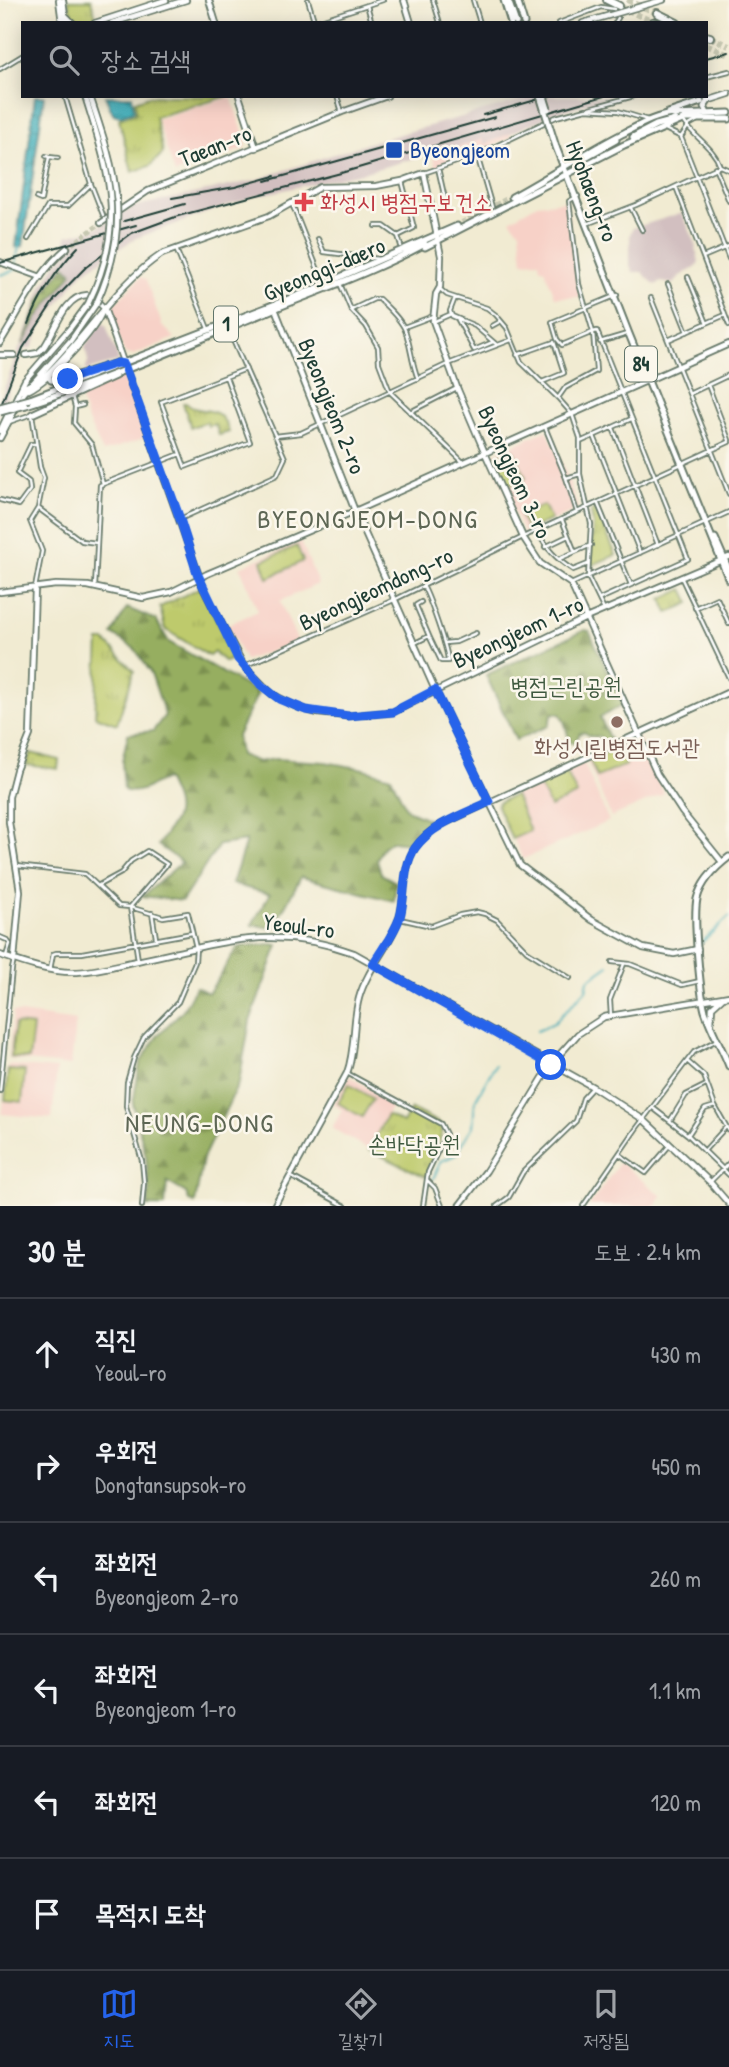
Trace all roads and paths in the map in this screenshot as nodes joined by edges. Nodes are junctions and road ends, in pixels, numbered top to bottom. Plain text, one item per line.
1 (61, 0) edge
2 (166, 0) edge
3 (186, 0) edge
4 (209, 0) edge
5 (308, 0) edge
6 (383, 0) edge
7 (404, 0) edge
8 (433, 0) edge
9 (473, 0) edge
10 (510, 0) edge
11 (607, 0) edge
12 (663, 0) edge
13 (367, 5) junction
14 (616, 7) joint
15 (657, 13) tunnel mouth
16 (618, 18) dead end
17 (63, 19) edge
18 (101, 21) edge
19 (118, 21) edge
20 (215, 21) edge
21 (314, 21) edge
22 (317, 21) edge
23 (371, 21) edge
24 (410, 21) edge
25 (439, 21) edge
26 (479, 21) edge
27 (517, 21) edge
28 (564, 21) edge
29 (590, 21) edge
30 (616, 21) edge
31 (673, 21) edge
32 (21, 56) edge
33 (0, 69) edge
34 (729, 71) edge
35 (708, 76) edge
36 (729, 94) edge
37 (66, 98) edge
38 (86, 98) edge
39 (91, 98) edge
40 (240, 98) edge
41 (338, 98) edge
42 (381, 98) edge
43 (543, 98) edge
44 (627, 98) edge
45 (704, 102) junction
46 (586, 109) junction
47 (342, 112) junction
48 (729, 113) edge
49 (675, 114) junction
50 (665, 115) junction
51 (704, 115) junction
52 (683, 119) junction
53 (729, 119) edge
54 (648, 120) junction
55 (663, 127) junction
56 (687, 127) junction
57 (681, 137) junction
58 (256, 148) junction
59 (477, 155) junction
60 (58, 158) dead end
61 (565, 165) junction
62 (720, 166) junction
63 (715, 167) junction
64 (438, 168) junction
65 (729, 170) edge
66 (424, 173) junction
67 (567, 173) junction
68 (696, 177) junction
69 (402, 181) junction
70 (91, 184) junction
71 (676, 187) junction
72 (577, 197) junction
73 (36, 198) dead end
74 (729, 201) edge
75 (292, 205) junction
76 (492, 207) junction
77 (631, 207) junction
78 (447, 208) dead end
79 (103, 215) dead end
80 (101, 223) tunnel mouth
81 (589, 223) junction
82 (376, 226) dead end
83 (642, 230) dead end
84 (398, 236) junction
85 (438, 237) junction
86 (28, 239) dead end
87 (318, 239) dead end
88 (426, 242) junction
89 (401, 246) dead end
90 (175, 247) junction
91 (727, 247) edge
92 (67, 248) tunnel mouth
93 (703, 257) junction
94 (729, 259) edge
95 (382, 260) junction
96 (0, 262) edge
97 (41, 277) junction
98 (688, 277) dead end
99 (327, 285) junction
100 (668, 285) dead end
101 (341, 286) junction
102 (440, 289) junction
103 (616, 296) junction
104 (455, 298) junction
105 (651, 298) dead end
106 (18, 302) dead end
107 (24, 306) junction
108 (274, 307) junction
109 (586, 307) junction
110 (104, 308) junction
111 (351, 310) junction
112 (451, 314) junction
113 (725, 315) junction
114 (433, 319) junction
115 (458, 319) junction
116 (501, 321) junction
117 (707, 323) junction
118 (729, 325) edge
119 (492, 326) dead end
120 (404, 327) junction
121 (228, 328) junction
122 (209, 331) junction
123 (593, 332) junction
124 (687, 332) junction
125 (629, 334) junction
126 (512, 340) junction
127 (668, 341) junction
128 (493, 342) junction
129 (600, 342) junction
130 (0, 343) edge
131 (729, 344) edge
132 (497, 345) junction
133 (0, 355) edge
134 (13, 355) dead end
135 (26, 355) dead end
136 (517, 355) junction
137 (449, 364) junction
138 (125, 367) junction
139 (678, 367) junction
140 (246, 369) junction
141 (49, 377) junction
142 (226, 377) junction
143 (729, 377) edge
144 (418, 379) junction
145 (650, 381) junction
146 (34, 382) junction
147 (542, 382) junction
148 (708, 385) junction
149 (457, 388) junction
150 (390, 393) junction
151 (621, 394) junction
152 (689, 394) junction
153 (20, 395) junction
154 (72, 396) junction
155 (558, 398) junction
156 (83, 405) dead end
157 (75, 407) junction
158 (0, 409) edge
159 (410, 412) junction
160 (32, 414) junction
161 (572, 414) junction
162 (631, 419) junction
163 (6, 423) junction
164 (319, 423) junction
165 (544, 427) junction
166 (613, 428) junction
167 (0, 431) edge
168 (275, 436) junction
169 (594, 436) junction
170 (0, 438) edge
171 (729, 441) edge
172 (580, 442) junction
173 (36, 444) junction
174 (712, 451) junction
175 (485, 453) junction
176 (180, 454) junction
177 (159, 461) junction
178 (463, 462) junction
179 (683, 464) junction
180 (580, 474) junction
181 (655, 477) junction
182 (566, 478) junction
183 (103, 484) junction
184 (635, 486) junction
185 (729, 494) edge
186 (617, 495) junction
187 (0, 500) edge
188 (598, 504) junction
189 (38, 508) junction
190 (588, 508) junction
191 (355, 511) junction
192 (729, 512) edge
193 (577, 513) junction
194 (180, 519) junction
195 (562, 520) junction
196 (706, 523) junction
197 (537, 531) junction
198 (568, 536) junction
199 (678, 536) junction
200 (523, 537) junction
201 (97, 543) junction
202 (591, 544) junction
203 (659, 545) junction
204 (545, 547) junction
205 (575, 552) junction
206 (640, 553) junction
207 (726, 557) edge
208 (557, 560) junction
209 (621, 562) junction
210 (589, 564) junction
211 (729, 570) edge
212 (588, 577) junction
213 (681, 577) junction
214 (199, 579) junction
215 (729, 580) edge
216 (571, 584) junction
217 (631, 585) junction
218 (423, 586) junction
219 (95, 587) junction
220 (35, 588) junction
221 (0, 592) edge
222 (396, 599) junction
223 (599, 599) junction
224 (421, 602) dead end
225 (695, 608) junction
226 (604, 610) junction
227 (586, 618) junction
228 (729, 624) edge
229 (476, 633) dead end
230 (429, 636) junction
231 (415, 643) junction
232 (444, 643) junction
233 (729, 661) edge
234 (722, 664) junction
235 (244, 666) junction
236 (729, 678) edge
237 (435, 690) junction
238 (729, 692) edge
239 (639, 732) junction
240 (489, 802) junction
241 (729, 857) edge
242 (722, 862) junction
243 (17, 866) junction
244 (99, 886) junction
245 (130, 907) junction
246 (152, 913) junction
247 (399, 919) junction
248 (192, 933) junction
249 (0, 937) edge
250 (156, 939) junction
251 (135, 943) junction
252 (196, 948) junction
253 (698, 951) junction
254 (3, 956) edge
255 (14, 960) junction
256 (138, 961) junction
257 (612, 962) dead end
258 (373, 964) junction
259 (624, 964) junction
260 (50, 970) junction
261 (570, 978) dead end
262 (700, 981) junction
263 (726, 996) edge
264 (704, 1001) junction
265 (611, 1016) junction
266 (711, 1025) junction
267 (718, 1040) junction
268 (687, 1060) junction
269 (551, 1065) junction
270 (729, 1066) edge
271 (347, 1073) junction
272 (706, 1085) junction
273 (593, 1087) junction
274 (0, 1091) edge
275 (715, 1106) junction
276 (652, 1107) junction
277 (644, 1120) junction
278 (670, 1121) junction
279 (726, 1128) junction
280 (729, 1131) edge
281 (688, 1135) junction
282 (670, 1145) junction
283 (704, 1151) junction
284 (619, 1154) junction
285 (729, 1163) edge
286 (723, 1168) junction
287 (729, 1175) edge
288 (290, 1176) junction
289 (427, 1180) junction
290 (710, 1182) junction
291 (729, 1204) edge
292 (142, 1206) edge
293 (274, 1206) edge
294 (345, 1206) edge
295 (423, 1206) edge
296 (442, 1206) edge
297 (459, 1206) edge
298 (497, 1206) edge
299 (583, 1206) edge

1 - 17 street
2 - 18 street
3 - 19 street
4 - 20 street
5 - 21 street
6 - 13 street
7 - 24 street
8 - 25 street
9 - 26 street
10 - 27 main road
11 - 14 highway
12 - 29 street
13 - 22 street
13 - 23 street
14 - 28 street
15 - 31 highway
16 - 30 street
32 - 33 street
34 - 35 street
36 - 45 street
37 - 70 street
38 - 153 street, bridge
39 - 146 street, bridge
40 - 58 street
41 - 47 street
42 - 47 street, Taean-ro
43 - 61 main road, Hyohaeng-ro / 84, bridge
44 - 46 street
45 - 49 street
45 - 50 main road
45 - 51 main road
46 - 54 street
46 - 59 street
47 - 58 street, Taean-ro
48 - 51 main road
49 - 50 main road
49 - 51 main road
49 - 52 main road
50 - 54 main road
51 - 52 main road
51 - 53 main road
51 - 56 street
52 - 55 main road
52 - 56 street
54 - 61 main road
55 - 57 street
55 - 67 main road
56 - 57 street
56 - 62 street
57 - 68 street
58 - 80 street, Taean-ro
59 - 64 street
59 - 76 street
60 - 73 street
61 - 67 main road, Hyohaeng-ro / 84
61 - 76 main road
62 - 63 street
62 - 65 street
63 - 68 street
63 - 74 street
64 - 66 street
64 - 78 street
66 - 69 street
66 - 85 street
67 - 72 main road, Hyohaeng-ro / 84
67 - 85 main road
68 - 71 street
68 - 91 street
69 - 75 street
69 - 84 street
70 - 79 street
70 - 86 street
71 - 77 street
71 - 93 street
72 - 81 main road, Hyohaeng-ro / 84
72 - 103 main road, Hyohaeng-ro / 84
72 - 109 street
75 - 90 street
75 - 99 street
76 - 85 main road
77 - 81 street
77 - 83 street
81 - 103 main road, Hyohaeng-ro / 84
82 - 84 street
84 - 89 street
85 - 88 main road
85 - 102 street
87 - 95 street
88 - 95 main road, Gyeonggi-daero
88 - 99 main road, Gyeonggi-daero / 1
88 - 101 main road
90 - 110 street
90 - 122 street
91 - 93 street
91 - 94 street
92 - 97 street
93 - 113 street
95 - 99 main road, Gyeonggi-daero
96 - 97 street
97 - 107 street
98 - 117 street
99 - 101 main road
99 - 108 main road, Gyeonggi-daero / 1
100 - 124 street
101 - 111 street
102 - 104 street
102 - 114 street
103 - 109 street
103 - 125 main road, Hyohaeng-ro / 84
103 - 145 main road, Hyohaeng-ro / 84
104 - 112 street
104 - 116 street
105 - 127 street
106 - 107 street
107 - 130 street
108 - 121 main road, Gyeonggi-daero / 1
108 - 122 main road, Gyeonggi-daero / 1
108 - 164 street, Byeongjeom 2-ro
109 - 123 street
109 - 123 street
110 - 135 street
110 - 138 street, Byeongjeom 1-ro
110 - 141 street
110 - 146 street
111 - 120 street
111 - 150 street
112 - 114 street
112 - 115 street
113 - 117 street
113 - 118 street
114 - 120 street
114 - 137 street, Byeongjeom 3-ro
115 - 128 street
115 - 128 street
116 - 119 street
116 - 126 street
117 - 124 street
120 - 144 street
121 - 138 main road, Gyeonggi-daero / 1
121 - 140 street
122 - 138 main road, Gyeonggi-daero / 1
123 - 129 street
123 - 155 street
124 - 127 street
125 - 129 street
125 - 145 main road, Hyohaeng-ro / 84
126 - 132 street
126 - 136 street
127 - 139 street
128 - 132 street
129 - 151 street
131 - 139 street
132 - 137 street
133 - 134 street
136 - 147 street
136 - 147 street
137 - 144 street
137 - 149 street, Byeongjeom 3-ro
138 - 141 main road
138 - 154 main road
138 - 158 main road, Gyeonggi-daero / 1, bridge
138 - 177 street, Byeongjeom 1-ro
139 - 145 street
139 - 152 street
140 - 142 street
140 - 168 street
141 - 153 street
142 - 176 street
142 - 176 street
143 - 148 street
144 - 150 street
145 - 151 street
145 - 179 main road, Hyohaeng-ro / 84
146 - 153 street
147 - 155 street
148 - 152 street
148 - 171 street
149 - 159 street
149 - 175 street, Byeongjeom 3-ro
150 - 159 street
150 - 164 street
151 - 161 street
151 - 162 street
152 - 174 street
153 - 163 street
154 - 157 street
154 - 160 main road
155 - 161 street
156 - 157 street
157 - 183 street
159 - 178 street
160 - 163 street
160 - 173 street
161 - 165 street
161 - 172 street
162 - 166 street
162 - 181 street
163 - 167 street
163 - 170 street
164 - 168 street
164 - 191 street, Byeongjeom 2-ro
165 - 175 street
165 - 182 street
166 - 169 street
166 - 184 street
168 - 194 street
169 - 172 street
169 - 186 street
171 - 174 street, Byeongjeomdong-ro
172 - 180 street
173 - 187 street
173 - 189 street
174 - 179 street, Byeongjeomdong-ro
174 - 185 street
175 - 178 street
175 - 200 street, Byeongjeom 3-ro
176 - 177 street
177 - 183 street
177 - 194 street, Byeongjeom 1-ro
178 - 191 street
179 - 181 street, Byeongjeomdong-ro
179 - 196 main road, Hyohaeng-ro / 84
180 - 182 street
180 - 190 street
181 - 184 street, Byeongjeomdong-ro
181 - 199 street
182 - 193 street
183 - 201 street
184 - 186 street, Byeongjeomdong-ro
184 - 203 street
186 - 188 street, Byeongjeomdong-ro
186 - 206 street
188 - 190 street, Byeongjeomdong-ro
188 - 209 street
189 - 201 street
189 - 220 street
190 - 193 street, Byeongjeomdong-ro
190 - 202 street
191 - 214 street
191 - 222 street, Byeongjeom 2-ro
192 - 196 street
193 - 195 street, Byeongjeomdong-ro
194 - 214 street, Byeongjeom 1-ro
195 - 197 street, Byeongjeomdong-ro
195 - 198 street
196 - 199 street
196 - 207 main road, Hyohaeng-ro / 84
197 - 200 street, Byeongjeomdong-ro
197 - 204 street
198 - 204 street
198 - 205 street
199 - 203 street
199 - 217 street
200 - 216 street, Byeongjeom 3-ro
200 - 218 street, Byeongjeomdong-ro
201 - 219 street
202 - 205 street
202 - 210 street
203 - 206 street
204 - 208 street
205 - 208 street
206 - 209 street
207 - 211 main road, Hyohaeng-ro / 84
207 - 213 street, Byeongjeom 1-ro
207 - 215 main road, Hyohaeng-ro / 84
208 - 210 street
209 - 212 street
209 - 217 street
210 - 212 street
212 - 216 street
212 - 223 street
213 - 225 street
213 - 226 street, Byeongjeom 1-ro
214 - 219 street
214 - 235 street, Byeongjeom 1-ro
216 - 227 street
217 - 223 street
218 - 222 street, Byeongjeomdong-ro
218 - 232 street
219 - 220 street
220 - 221 street
220 - 243 street
222 - 231 street, Byeongjeom 2-ro
222 - 235 street, Byeongjeomdong-ro
223 - 226 street
224 - 230 street
225 - 228 street
225 - 234 street
226 - 227 street, Byeongjeom 1-ro
227 - 237 street, Byeongjeom 1-ro
227 - 239 street
229 - 232 street
230 - 231 street
230 - 232 street
231 - 237 street, Byeongjeom 2-ro
233 - 234 street
234 - 236 street
235 - 237 street, Byeongjeom 1-ro
237 - 240 street, Byeongjeom 2-ro
238 - 239 street
239 - 240 street
239 - 242 street
240 - 247 street
240 - 253 street, Byeongjeom 2-ro
241 - 242 main road
242 - 253 main road
243 - 244 street
243 - 255 street
244 - 245 street
244 - 245 street
245 - 246 street
245 - 251 street
246 - 248 street
246 - 250 street
247 - 258 street
247 - 261 street
248 - 250 street
248 - 252 street
249 - 254 street
250 - 251 street
251 - 256 street
251 - 260 street
252 - 256 street, Yeoul-ro
252 - 258 street, Yeoul-ro
252 - 292 street
253 - 262 main road
254 - 255 street, Yeoul-ro
255 - 260 street, Yeoul-ro
255 - 274 street
256 - 260 street, Yeoul-ro
257 - 259 street
258 - 269 street, Yeoul-ro
258 - 271 street
259 - 262 street
259 - 265 street
262 - 264 main road
263 - 264 street
263 - 266 street
264 - 265 street
264 - 266 main road
265 - 269 street
266 - 267 main road
267 - 268 street
267 - 270 main road
268 - 272 street
268 - 276 street
269 - 273 street, Yeoul-ro
269 - 297 street
271 - 288 street
271 - 289 street
272 - 275 street
272 - 278 street
273 - 277 street, Yeoul-ro
273 - 298 street
275 - 279 street
275 - 281 street
276 - 277 street
276 - 278 street
277 - 282 street, Yeoul-ro
277 - 284 street
278 - 281 street
279 - 280 street
279 - 283 street
281 - 283 street
282 - 284 street
282 - 290 street, Yeoul-ro
283 - 286 street
284 - 299 street
285 - 286 street
286 - 287 street
286 - 290 street
288 - 293 street
288 - 294 street
289 - 295 street
289 - 296 street
290 - 291 street, Yeoul-ro

